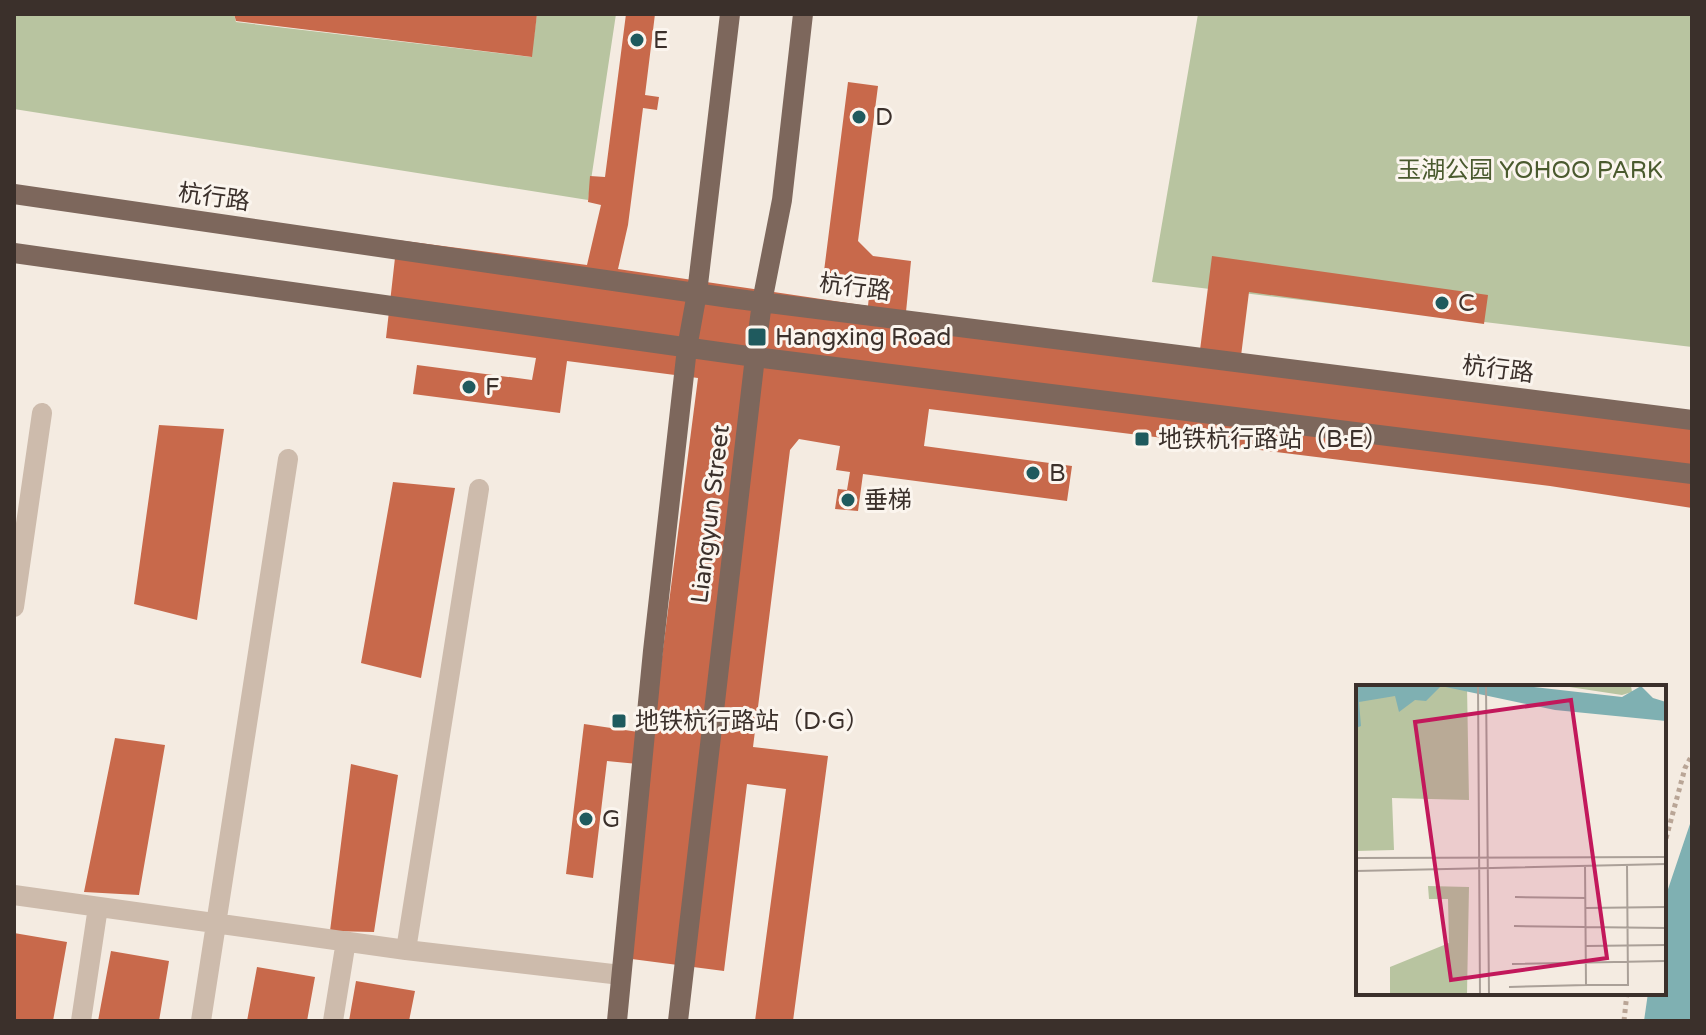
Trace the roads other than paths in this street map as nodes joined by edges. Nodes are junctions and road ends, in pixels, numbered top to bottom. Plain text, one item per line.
1 (730, 14) edge
2 (803, 14) edge
3 (14, 194) edge
4 (14, 253) edge
5 (697, 293) junction
6 (762, 302) junction
7 (687, 348) junction
8 (755, 357) junction
9 (42, 413) dead end
10 (1692, 420) edge
11 (288, 459) dead end
12 (1692, 474) edge
13 (479, 489) dead end
14 (14, 607) edge
15 (14, 895) edge
16 (98, 907) junction
17 (216, 923) junction
18 (346, 941) junction
19 (406, 950) junction
20 (621, 975) junction
21 (81, 1021) edge
22 (201, 1021) edge
23 (333, 1021) edge
24 (617, 1021) edge
25 (678, 1021) edge

1 - 5 main road, Liangyun Street
2 - 6 main road, Liangyun Street
3 - 5 main road, 杭行路
4 - 7 main road
5 - 6 main road, 杭行路
5 - 7 main road, Liangyun Street
6 - 8 main road, Liangyun Street
6 - 10 main road, 杭行路
7 - 8 main road
7 - 20 main road, Liangyun Street
8 - 12 main road
8 - 25 main road, Liangyun Street
9 - 14 street
11 - 17 street
13 - 19 street
15 - 16 street
16 - 17 street
16 - 21 street
17 - 18 street
17 - 22 street
18 - 19 street
18 - 23 street
19 - 20 street
20 - 24 main road, Liangyun Street

